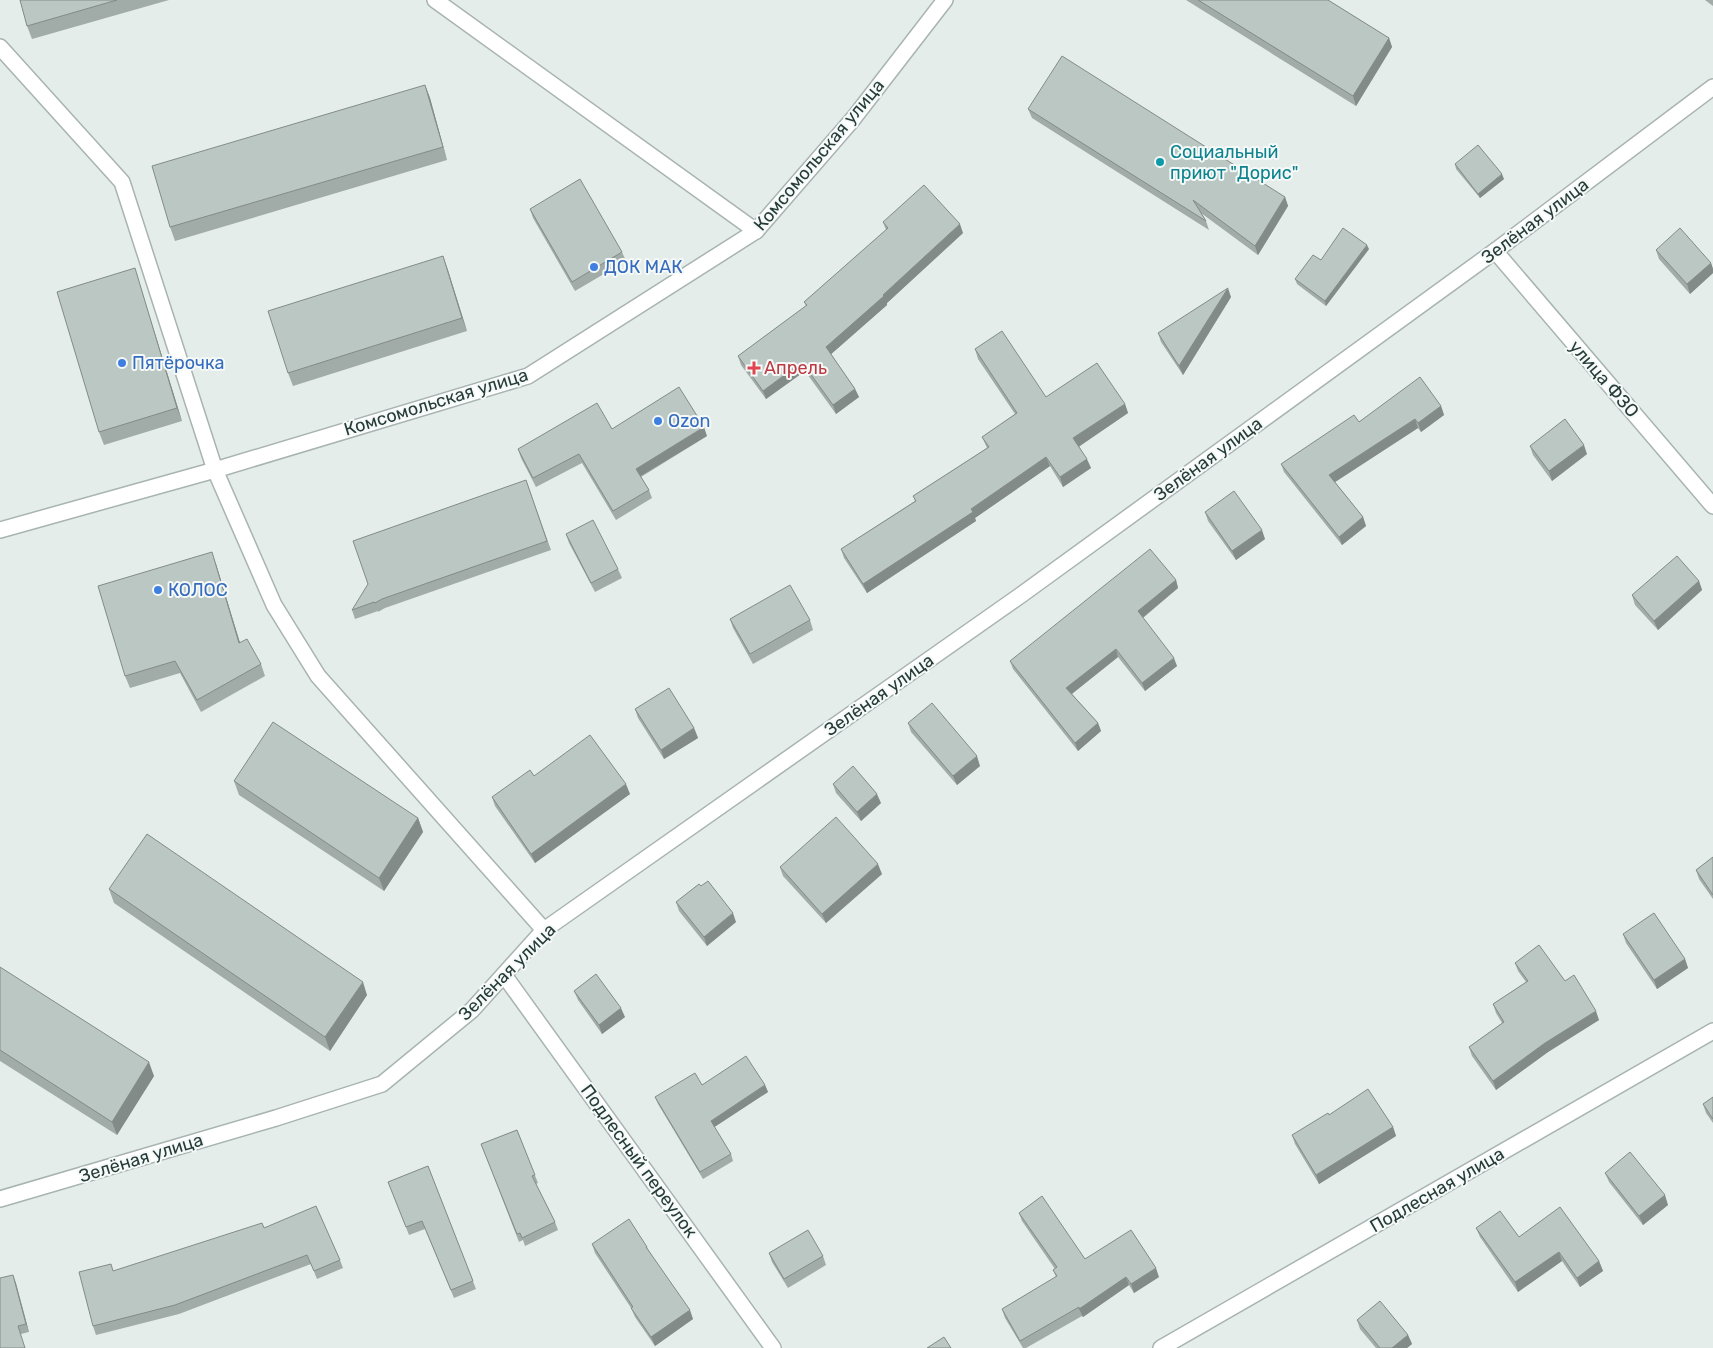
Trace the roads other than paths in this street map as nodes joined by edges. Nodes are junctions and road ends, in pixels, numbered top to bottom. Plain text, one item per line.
1 (435, 0) edge
2 (945, 0) edge
3 (0, 47) edge
4 (1713, 87) edge
5 (756, 231) junction
6 (1495, 251) junction
7 (215, 470) junction
8 (1713, 506) edge
9 (0, 530) edge
10 (544, 930) junction
11 (504, 975) junction
12 (1713, 1031) edge
13 (0, 1199) edge
14 (773, 1348) edge
15 (1161, 1348) edge

1 - 5 street
2 - 5 street, Комсомольская улица
3 - 7 street
4 - 6 street, Зелёная улица
5 - 7 street, Комсомольская улица
6 - 8 street, улица ФЗО
6 - 10 street, Зелёная улица
7 - 9 street, Комсомольская улица
7 - 10 street
10 - 11 street, Зелёная улица
11 - 13 street, Зелёная улица
11 - 14 street, Подлесный переулок
12 - 15 street, Подлесная улица

